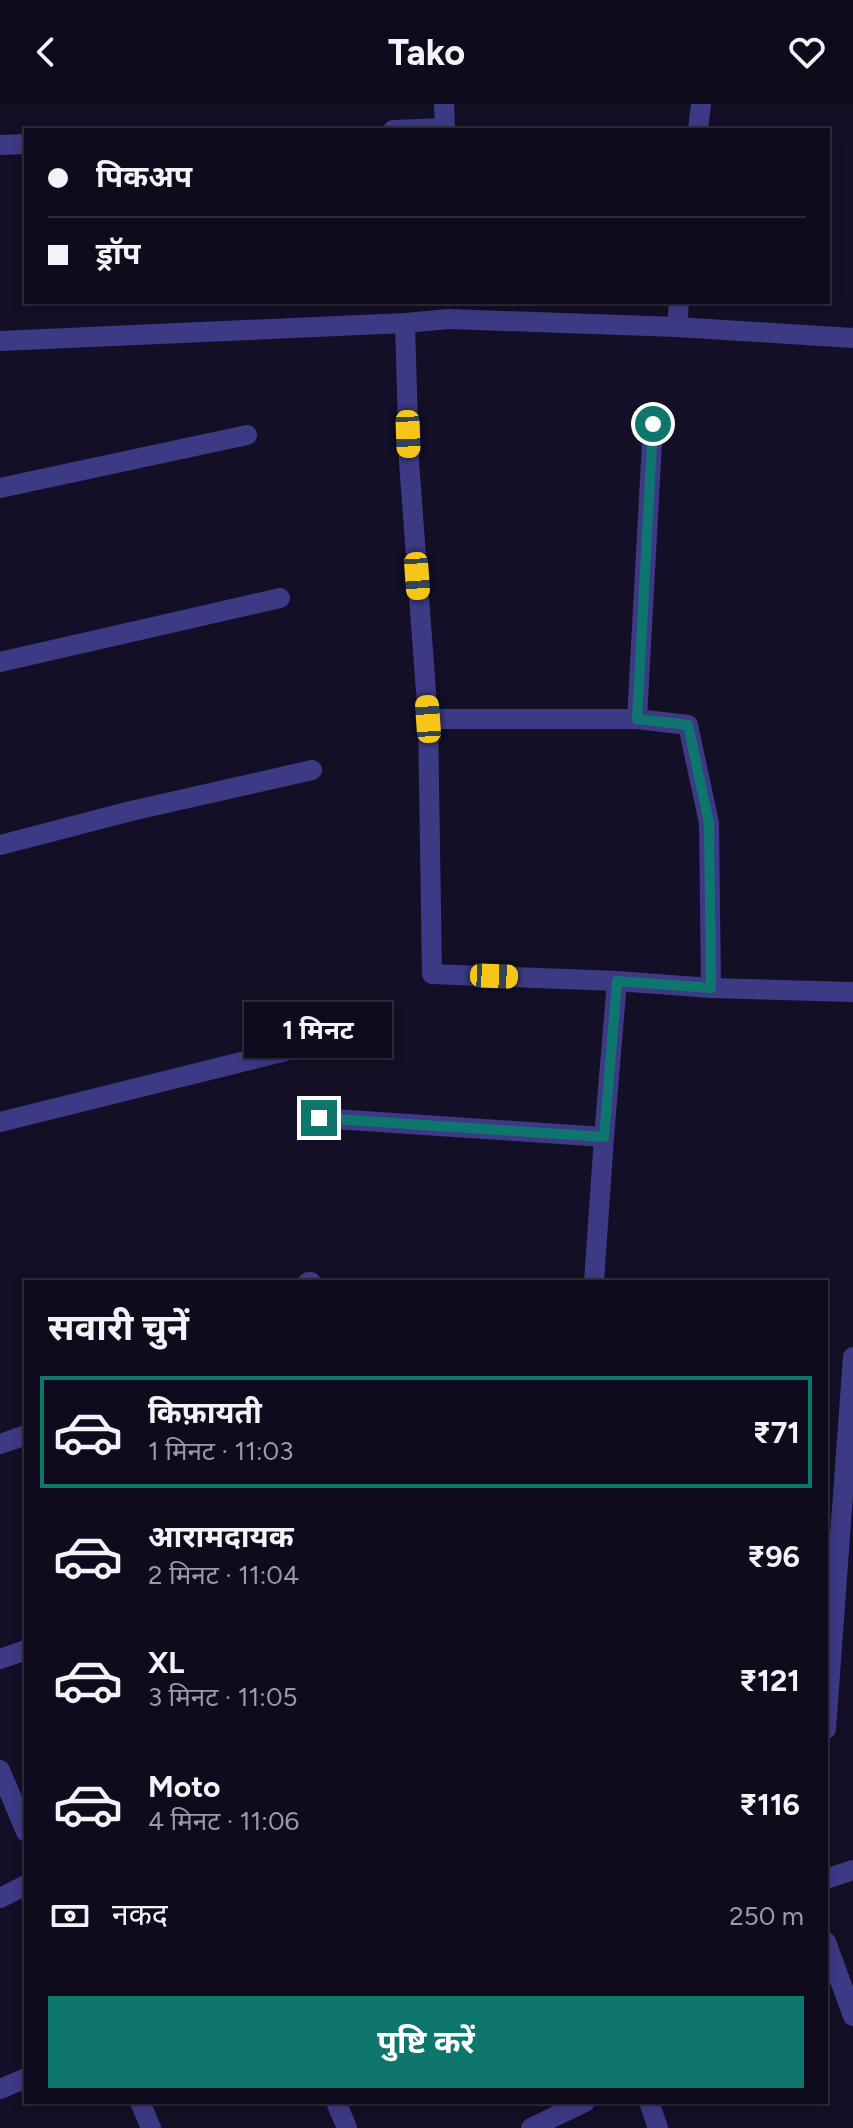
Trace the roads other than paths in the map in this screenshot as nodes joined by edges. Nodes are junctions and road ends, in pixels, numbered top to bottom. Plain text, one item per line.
1 (444, 104) edge
2 (701, 104) edge
3 (445, 128) edge
4 (698, 128) edge
5 (24, 144) edge
6 (0, 145) edge
7 (679, 304) edge
8 (449, 310) edge
9 (405, 323) junction
10 (677, 327) junction
11 (853, 338) edge
12 (0, 341) edge
13 (653, 424) dead end
14 (247, 435) dead end
15 (0, 488) edge
16 (280, 598) dead end
17 (0, 662) edge
18 (428, 719) junction
19 (637, 719) junction
20 (312, 770) dead end
21 (0, 845) edge
22 (617, 981) junction
23 (711, 988) junction
24 (853, 992) edge
25 (342, 1037) dead end
26 (319, 1118) dead end
27 (0, 1122) edge
28 (604, 1137) junction
29 (594, 1280) edge
30 (853, 1357) edge
31 (24, 1436) edge
32 (850, 1436) edge
33 (0, 1444) edge
34 (838, 1587) edge
35 (24, 1651) edge
36 (0, 1659) edge
37 (828, 1705) edge
38 (0, 1770) edge
39 (24, 1827) edge
40 (853, 1870) edge
41 (828, 1878) edge
42 (24, 1886) edge
43 (0, 1898) edge
44 (828, 1948) edge
45 (839, 1978) edge
46 (853, 2016) edge
47 (24, 2079) edge
48 (0, 2089) edge
49 (141, 2104) edge
50 (337, 2104) edge
51 (581, 2104) edge
52 (650, 2104) edge
53 (151, 2128) edge
54 (347, 2128) edge
55 (531, 2128) edge
56 (658, 2128) edge

1 - 3 street
2 - 4 street
5 - 6 street
7 - 10 street
8 - 9 street
8 - 10 street
9 - 12 street
9 - 18 street
10 - 11 street
13 - 19 street
14 - 15 street
16 - 17 street
18 - 19 street
18 - 22 street
19 - 23 street
20 - 21 street
22 - 23 street
22 - 28 street
23 - 24 street
25 - 27 street
26 - 28 street
28 - 29 street
30 - 32 street
31 - 33 street
32 - 34 street
34 - 37 street
35 - 36 street
38 - 39 street
40 - 41 street
42 - 43 street
44 - 45 street
45 - 46 street
47 - 48 street
49 - 53 street
50 - 54 street
51 - 55 street
52 - 56 street

